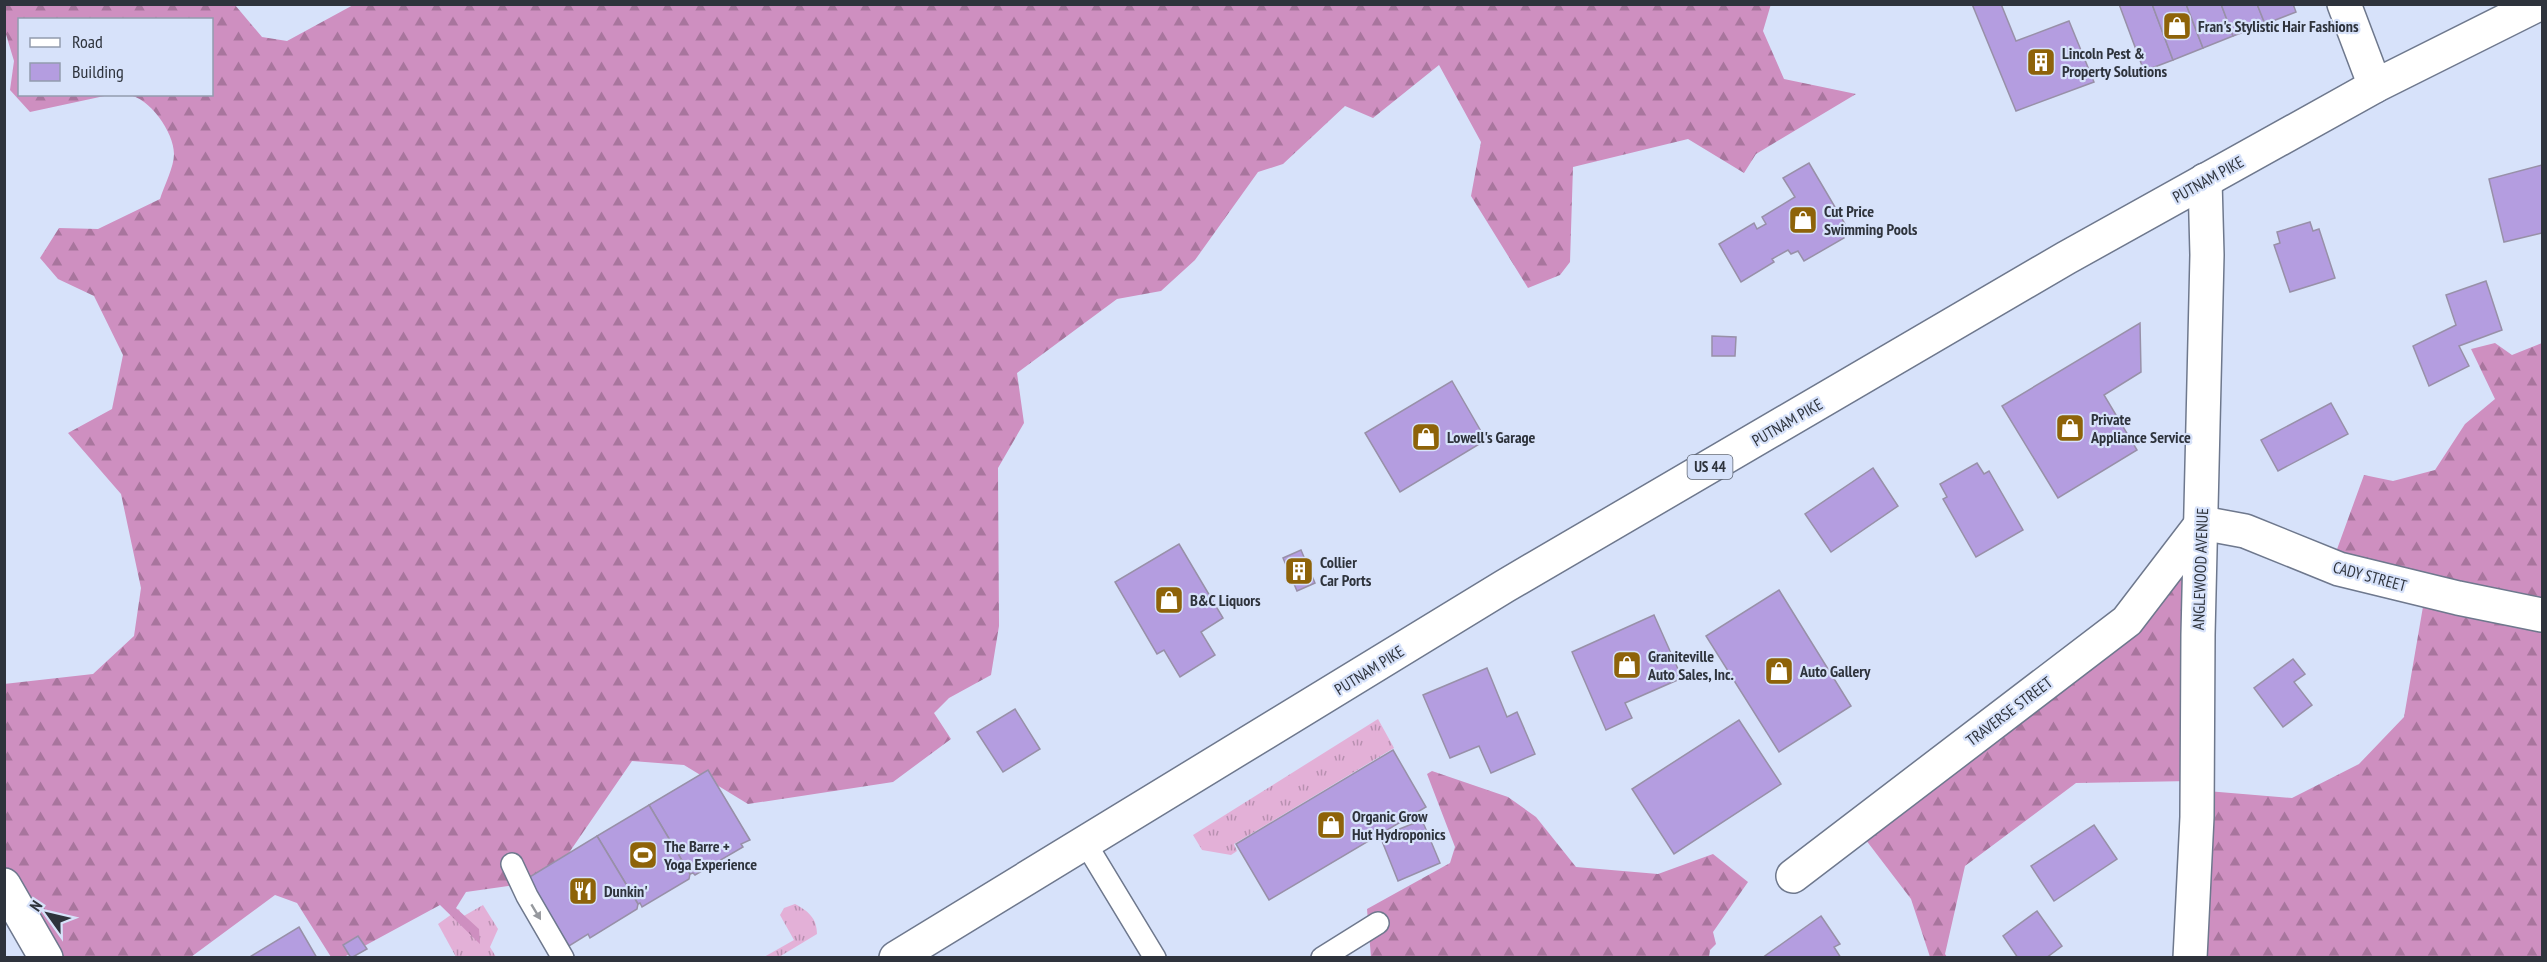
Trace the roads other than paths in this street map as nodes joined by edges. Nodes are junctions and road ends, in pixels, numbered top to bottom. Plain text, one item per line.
1 (2344, 4) edge
2 (2539, 4) edge
3 (2375, 86) junction
4 (2205, 180) junction
5 (2202, 523) junction
6 (2542, 615) edge
7 (1086, 844) junction
8 (512, 864) dead end
9 (1793, 876) dead end
10 (4, 885) edge
11 (1378, 923) dead end
12 (46, 957) edge
13 (563, 957) edge
14 (896, 957) edge
15 (1155, 957) edge
16 (1322, 957) edge
17 (2190, 957) edge

1 - 3 main road
2 - 3 main road, PUTNAM PIKE / US 44
3 - 4 main road, PUTNAM PIKE / US 44
4 - 5 main road, ANGLEWOOD AVENUE
4 - 7 main road, PUTNAM PIKE / US 44
5 - 6 main road, CADY STREET
5 - 9 main road, TRAVERSE STREET
5 - 17 main road, ANGLEWOOD AVENUE
7 - 14 main road, PUTNAM PIKE / US 44
7 - 15 lane
8 -> 13 lane
10 - 12 main road
11 - 16 lane

